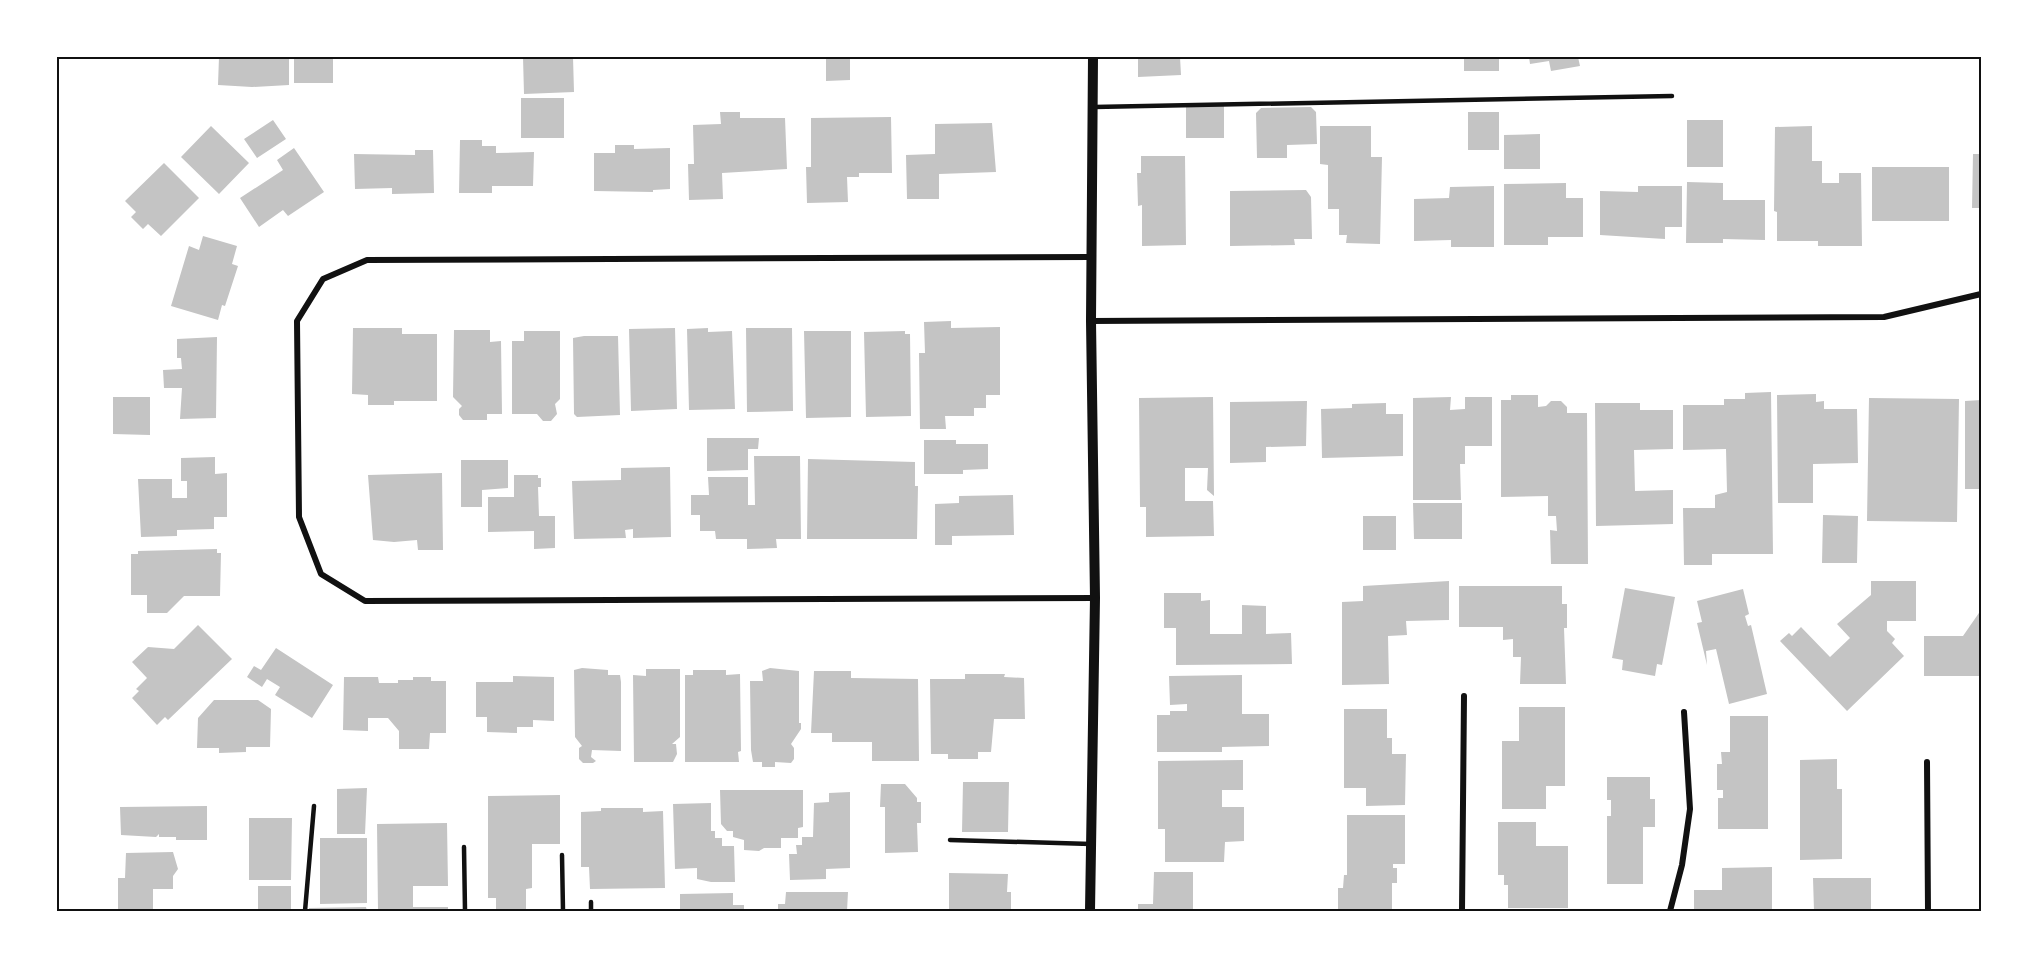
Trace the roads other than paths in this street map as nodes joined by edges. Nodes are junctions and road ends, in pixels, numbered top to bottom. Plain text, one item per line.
1 (1093, 57) edge
2 (1672, 96) dead end
3 (1094, 107) junction
4 (1091, 257) junction
5 (1981, 294) edge
6 (1091, 321) junction
7 (1095, 598) junction
8 (1464, 696) dead end
9 (1684, 712) dead end
10 (1927, 762) dead end
11 (314, 806) dead end
12 (950, 840) dead end
13 (1091, 844) junction
14 (464, 847) dead end
15 (562, 855) dead end
16 (591, 902) dead end
17 (304, 911) edge
18 (465, 911) edge
19 (563, 911) edge
20 (591, 911) edge
21 (1090, 911) edge
22 (1462, 911) edge
23 (1670, 911) edge
24 (1928, 911) edge

1 - 3 street
2 - 3 lane
3 - 4 street
4 - 6 street
4 - 7 street
5 - 6 street
6 - 7 street
7 - 13 street
8 - 22 street
9 - 23 street
10 - 24 street
11 - 17 lane
12 - 13 lane
13 - 21 street
14 - 18 lane
15 - 19 lane
16 - 20 lane

